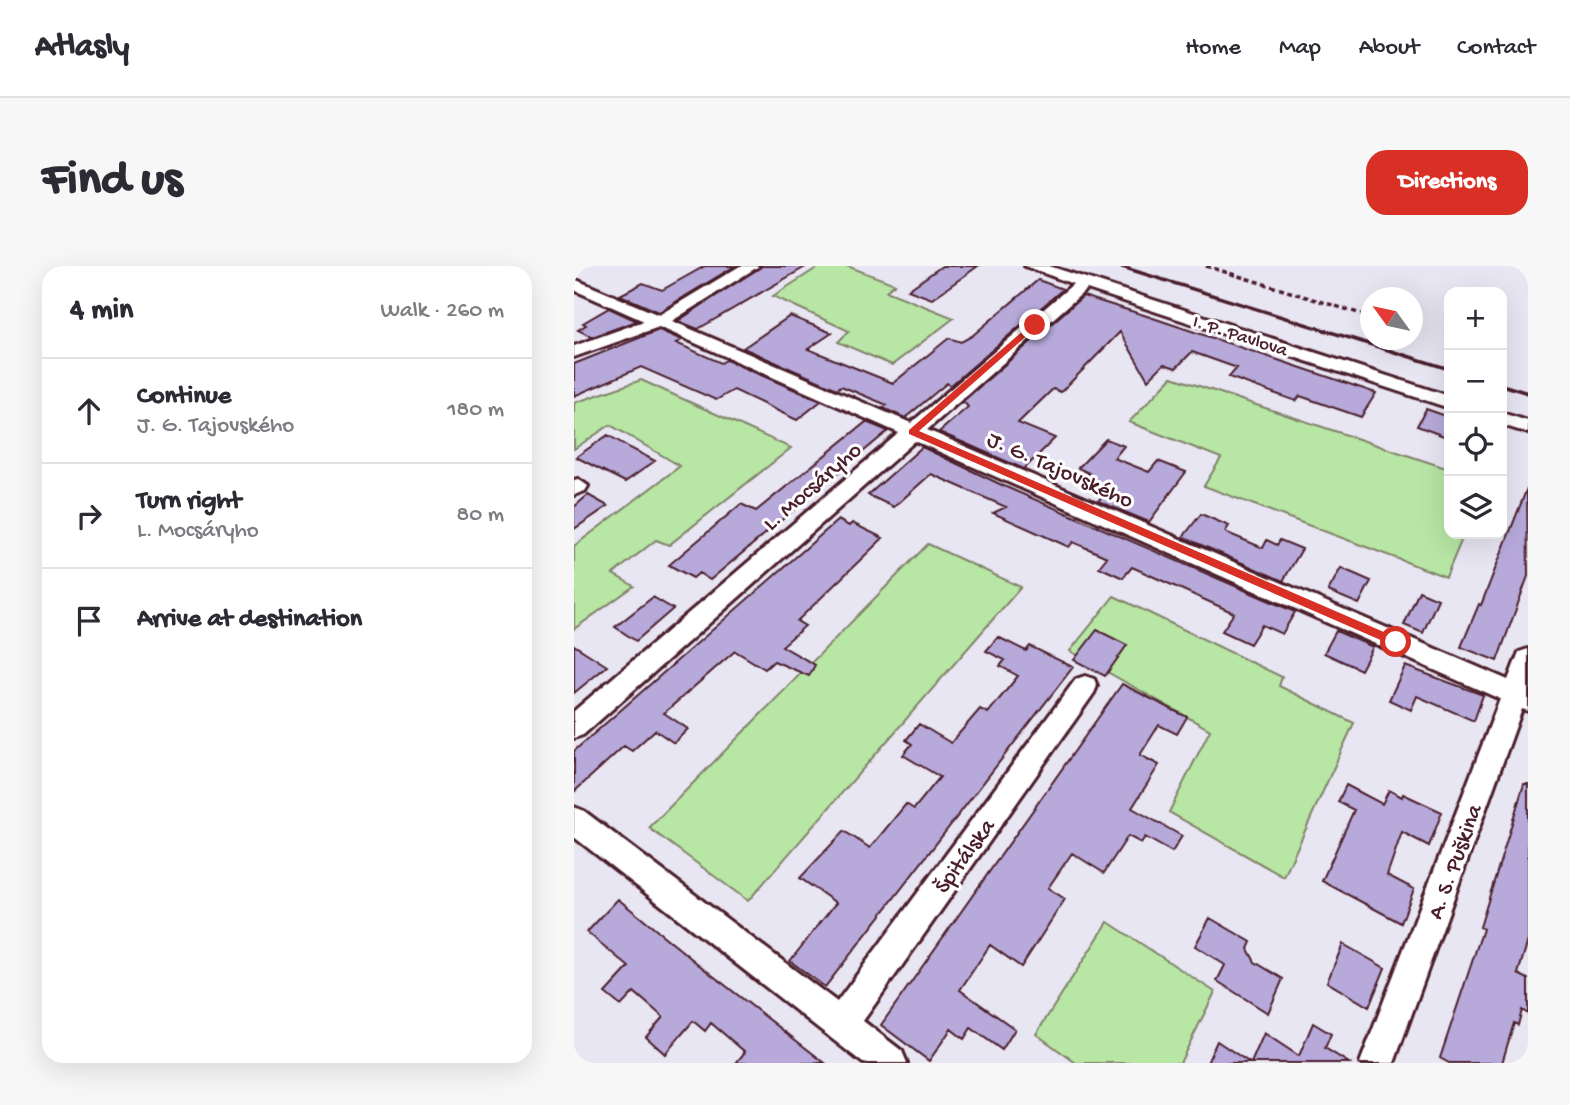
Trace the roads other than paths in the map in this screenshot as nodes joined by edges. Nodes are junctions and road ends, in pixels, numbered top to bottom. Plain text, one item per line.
1 (751, 266) edge
2 (1033, 266) edge
3 (1084, 283) junction
4 (574, 284) edge
5 (660, 321) junction
6 (574, 352) edge
7 (1444, 400) edge
8 (1507, 421) edge
9 (1528, 427) edge
10 (912, 432) junction
11 (1528, 659) edge
12 (1085, 686) dead end
13 (1521, 697) edge
14 (574, 727) edge
15 (574, 820) edge
16 (841, 1024) junction
17 (890, 1063) edge
18 (1377, 1063) edge

1 - 5 street
2 - 3 street, I. P. Pavlova
3 - 7 street, I. P. Pavlova
3 - 10 street, L. Mocsáryho
4 - 5 street, J. G. Tajovského
5 - 6 street
5 - 10 street, J. G. Tajovského
8 - 9 street
10 - 13 street, J. G. Tajovského
10 - 14 street, L. Mocsáryho
11 - 13 street, A. S. Puškina
12 - 16 street, Špitálska
13 - 18 street, A. S. Puškina
15 - 16 street
16 - 17 street

